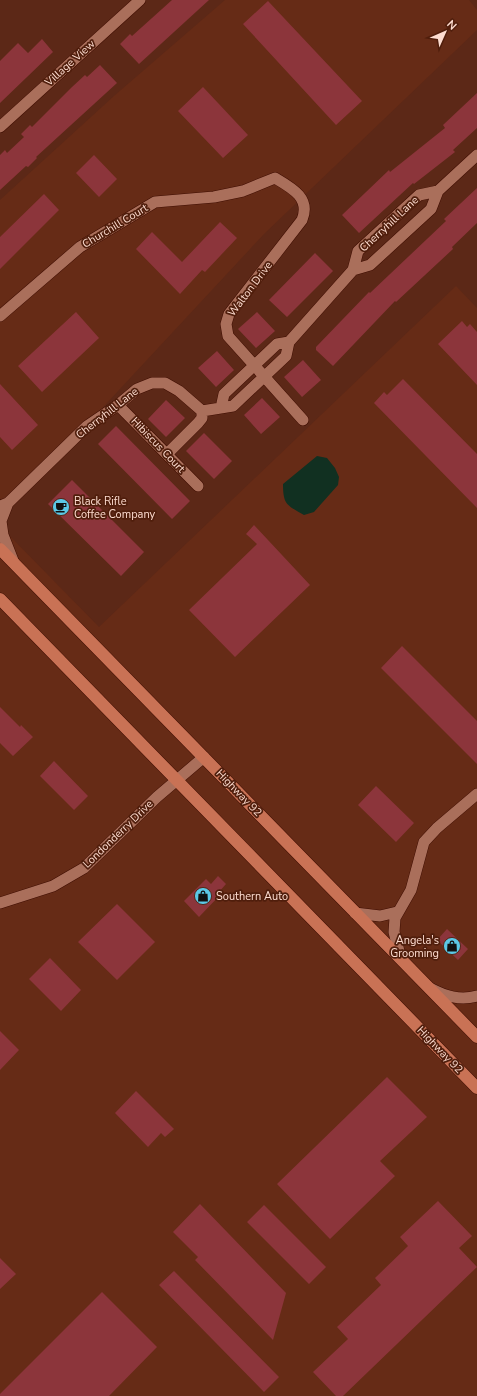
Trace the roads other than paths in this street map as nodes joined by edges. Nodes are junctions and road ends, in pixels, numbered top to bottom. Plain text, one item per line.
1 (140, 0) edge
2 (0, 127) edge
3 (477, 155) edge
4 (275, 178) joint
5 (438, 191) junction
6 (353, 270) junction
7 (0, 316) edge
8 (288, 342) junction
9 (254, 366) junction
10 (265, 377) junction
11 (118, 405) junction
12 (221, 408) junction
13 (202, 411) junction
14 (303, 420) dead end
15 (167, 454) junction
16 (198, 486) dead end
17 (4, 504) edge
18 (0, 549) edge
19 (14, 563) junction
20 (0, 600) edge
21 (204, 757) junction
22 (177, 782) junction
23 (477, 794) edge
24 (0, 903) edge
25 (397, 912) junction
26 (355, 913) junction
27 (401, 959) junction
28 (428, 987) junction
29 (477, 996) edge
30 (477, 1037) edge
31 (454, 1064) junction
32 (477, 1077) edge
33 (477, 1088) edge

1 - 2 street, Village View
3 - 5 street, Cherryhill Lane
4 - 7 street, Churchill Court
4 - 9 street, Walton Drive
5 - 6 street, Cherryhill Lane
5 - 6 street, Cherryhill Lane
6 - 8 street, Cherryhill Lane
8 - 9 street, Cherryhill Lane
8 - 10 street, Cherryhill Lane
9 - 10 street, Walton Drive
9 - 12 street, Cherryhill Lane
10 - 12 street, Cherryhill Lane
10 - 14 street, Walton Drive
11 - 13 street, Cherryhill Lane
11 - 15 street, Hibiscus Court
11 - 17 street, Cherryhill Lane
12 - 13 street, Cherryhill Lane
13 - 15 street
15 - 16 street, Hibiscus Court
17 - 19 street
18 - 19 main road, Highway 92
19 - 21 main road, Highway 92
20 - 22 main road, Highway 92
21 - 22 street, Londonderry Drive
21 - 26 main road, Highway 92
22 - 24 street, Londonderry Drive
22 - 31 main road, Highway 92
23 - 25 street
25 - 26 street
25 - 27 street
26 - 27 main road, Highway 92
27 - 28 main road, Highway 92
28 - 29 street
28 - 30 main road, Highway 92
31 - 32 main road
31 - 33 main road, Highway 92

